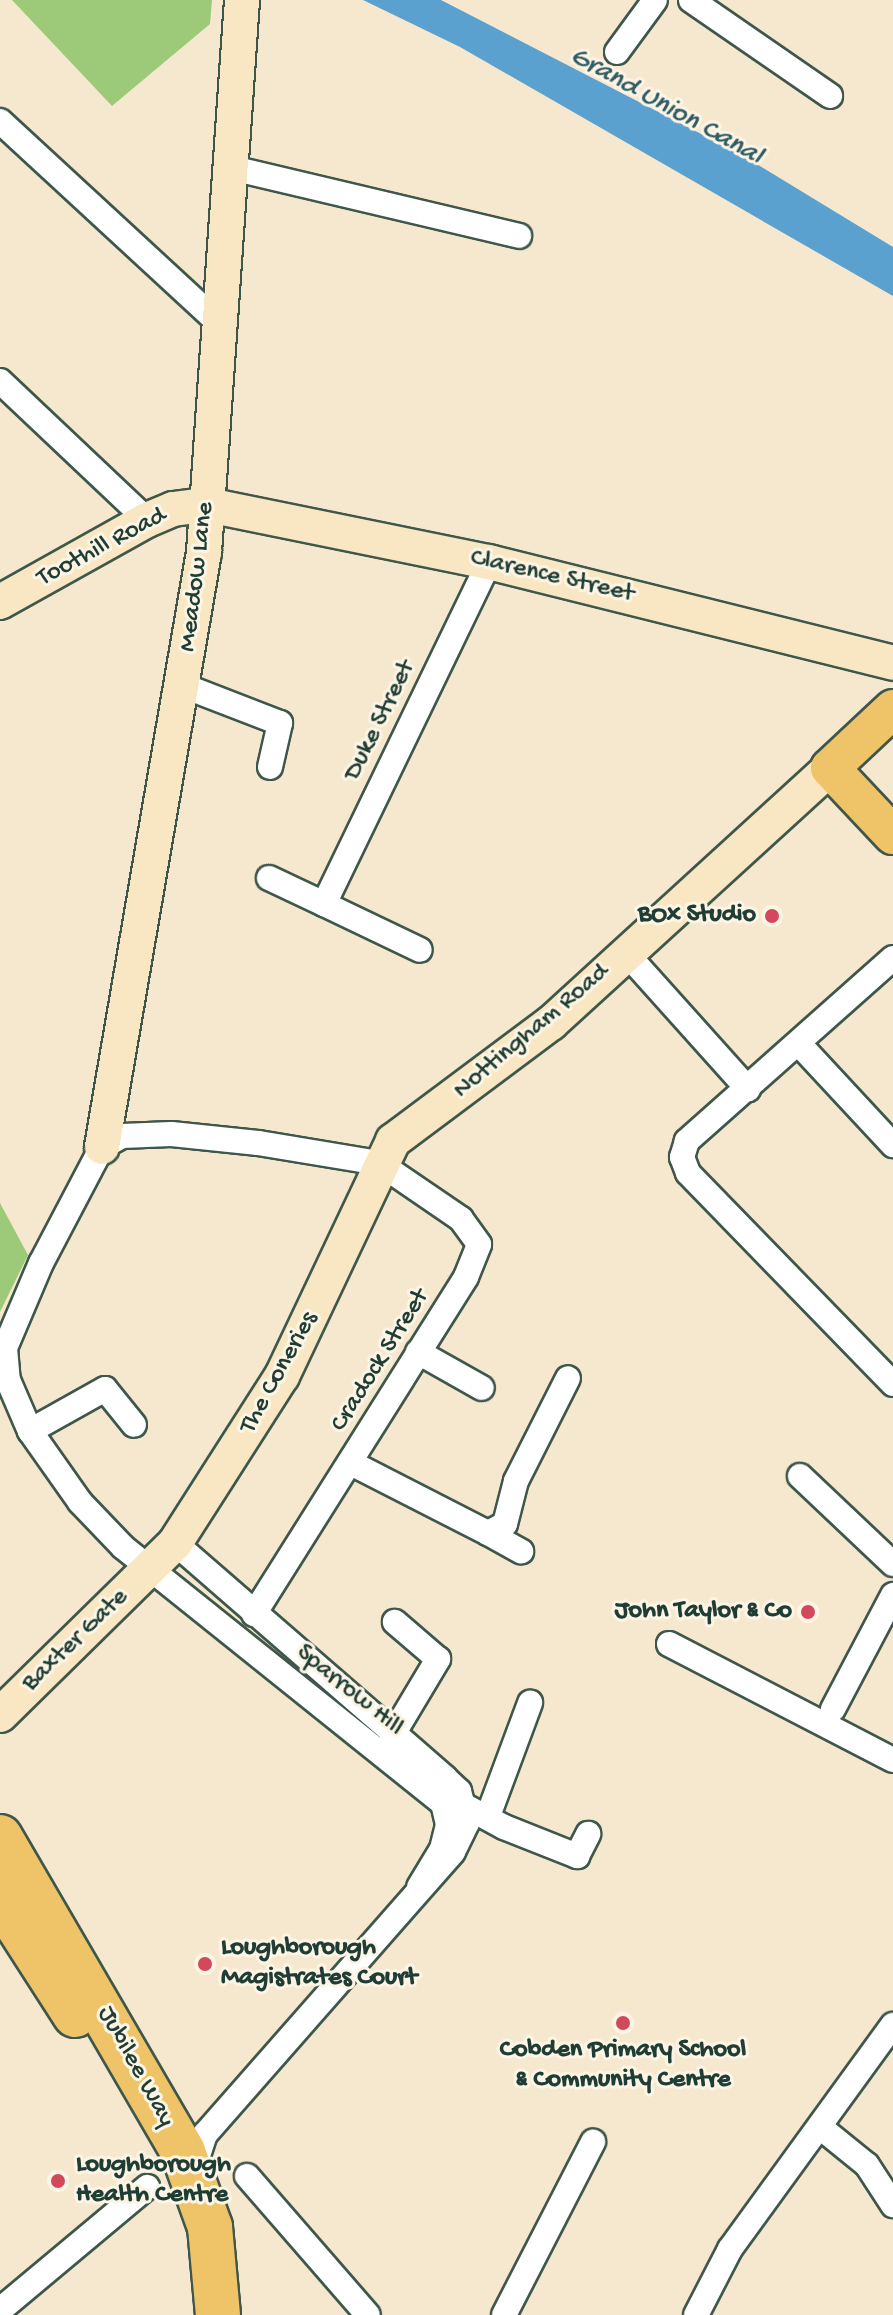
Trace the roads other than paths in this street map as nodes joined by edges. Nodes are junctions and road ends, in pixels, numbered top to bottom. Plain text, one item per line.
1 (655, 0) edge
2 (691, 0) edge
3 (241, 16) edge
4 (617, 52) dead end
5 (830, 96) dead end
6 (0, 121) edge
7 (232, 168) junction
8 (519, 236) dead end
9 (220, 324) junction
10 (0, 381) edge
11 (208, 505) junction
12 (147, 520) junction
13 (489, 562) junction
14 (0, 602) edge
15 (893, 663) edge
16 (184, 686) junction
17 (893, 709) edge
18 (270, 767) dead end
19 (830, 768) junction
20 (893, 835) edge
21 (269, 878) dead end
22 (324, 904) junction
23 (420, 950) dead end
24 (626, 953) junction
25 (893, 958) edge
26 (800, 1045) junction
27 (748, 1089) junction
28 (893, 1145) edge
29 (102, 1147) junction
30 (379, 1163) junction
31 (3, 1349) edge
32 (418, 1352) junction
33 (568, 1378) dead end
34 (893, 1384) edge
35 (482, 1388) dead end
36 (134, 1425) dead end
37 (30, 1431) junction
38 (351, 1463) junction
39 (800, 1476) dead end
40 (488, 1533) junction
41 (521, 1551) dead end
42 (164, 1555) junction
43 (893, 1564) edge
44 (893, 1595) edge
45 (254, 1614) junction
46 (395, 1622) dead end
47 (669, 1644) dead end
48 (530, 1703) dead end
49 (833, 1709) dead end
50 (0, 1715) edge
51 (392, 1736) junction
52 (893, 1760) edge
53 (465, 1806) junction
54 (488, 1816) junction
55 (588, 1834) dead end
56 (0, 1837) edge
57 (419, 1887) junction
58 (0, 1898) edge
59 (893, 2025) edge
60 (820, 2127) junction
61 (593, 2142) dead end
62 (192, 2173) junction
63 (147, 2187) dead end
64 (252, 2191) dead end
65 (893, 2205) edge
66 (6, 2311) edge
67 (199, 2315) edge
68 (218, 2315) edge
69 (368, 2315) edge
70 (504, 2315) edge
71 (696, 2315) edge

1 - 4 street
2 - 5 street
3 - 7 street, Meadow Lane
6 - 9 street
7 - 8 street
7 - 9 street, Meadow Lane
9 - 11 street, Meadow Lane
10 - 12 street
11 - 12 street, Toothill Road
11 - 13 street, Clarence Street
11 - 16 street, Meadow Lane
12 - 14 street, Toothill Road
13 - 15 street, Clarence Street
13 - 22 street, Duke Street
16 - 18 street
16 - 29 street, Meadow Lane
17 - 19 main road, Nottingham Road
19 - 20 main road
19 - 24 street, Nottingham Road
21 - 22 street
22 - 23 street
24 - 27 street
24 - 30 street, Nottingham Road
25 - 26 street
26 - 27 street
26 - 28 street
27 - 34 street
29 - 30 street
29 - 31 street, Sparrow Hill
30 - 32 street, Cradock Street
30 - 42 street, The Coneries
31 - 37 street, Sparrow Hill
32 - 35 street
32 - 38 street, Cradock Street
33 - 40 street
36 - 37 street
37 - 42 street, Sparrow Hill
38 - 40 street
38 - 45 street, Cradock Street
39 - 43 street
40 - 41 street
42 - 45 street, Sparrow Hill
42 - 50 street, Baxter Gate
42 - 57 street, Sparrow Hill
44 - 49 street
45 - 51 street, Sparrow Hill
46 - 51 street
47 - 52 street
48 - 54 street
51 - 53 street, Sparrow Hill
53 - 54 street
53 - 57 street
54 - 55 street
56 - 62 highway, Jubilee Way
57 - 62 street
58 - 67 highway, Jubilee Way
59 - 60 street
60 - 65 street
60 - 71 street
61 - 70 street
62 - 68 highway, Jubilee Way
63 - 66 street
64 - 69 street

